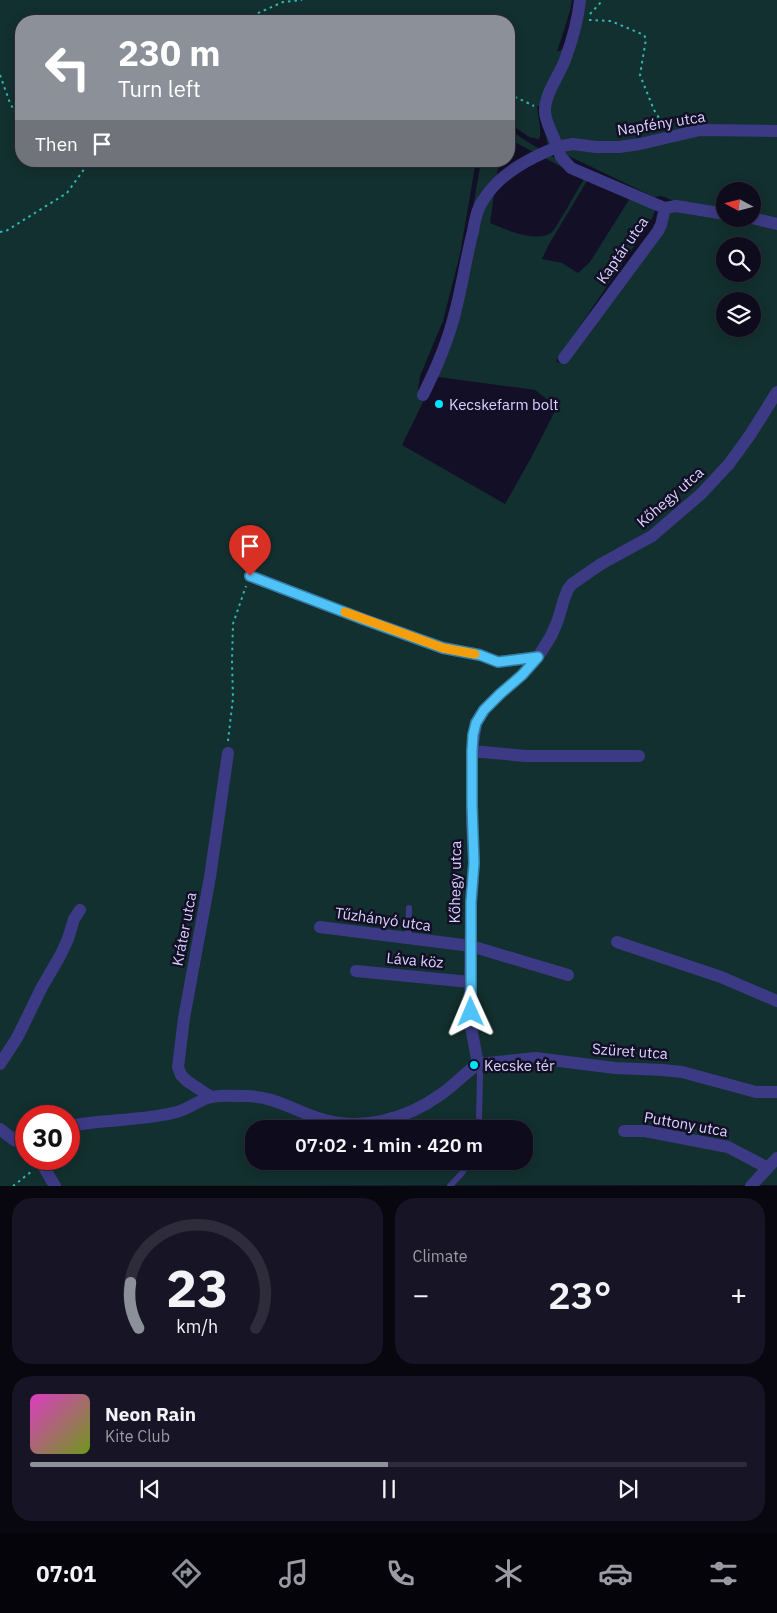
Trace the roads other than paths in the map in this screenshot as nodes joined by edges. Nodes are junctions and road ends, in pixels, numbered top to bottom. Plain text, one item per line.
1 (580, 0) edge
2 (777, 132) edge
3 (557, 147) junction
4 (665, 208) junction
5 (716, 213) edge
6 (761, 220) edge
7 (777, 224) edge
8 (564, 358) dead end
9 (777, 392) edge
10 (423, 395) dead end
11 (250, 576) road end
12 (538, 657) junction
13 (472, 751) junction
14 (228, 753) road end
15 (639, 756) dead end
16 (409, 908) dead end
17 (80, 910) dead end
18 (320, 927) dead end
19 (408, 939) junction
20 (617, 942) dead end
21 (471, 946) junction
22 (356, 971) dead end
23 (568, 975) dead end
24 (470, 982) junction
25 (777, 1001) edge
26 (0, 1064) edge
27 (478, 1064) junction
28 (777, 1092) edge
29 (211, 1097) junction
30 (479, 1120) edge
31 (80, 1124) edge
32 (0, 1129) edge
33 (624, 1131) dead end
34 (15, 1140) edge
35 (777, 1158) edge
36 (768, 1168) junction
37 (46, 1170) edge
38 (464, 1170) edge
39 (56, 1186) edge
40 (450, 1186) edge
41 (751, 1186) edge

1 - 3 street
2 - 3 street, Napfény utca
3 - 4 street
3 - 10 street, Napfény utca
4 - 5 street, Kaptár utca
4 - 8 street, Kaptár utca
6 - 7 street
9 - 12 street, Kőhegy utca
11 - 12 street
12 - 13 street, Kőhegy utca
13 - 15 street
13 - 21 street, Kőhegy utca
14 - 29 street, Kráter utca
16 - 19 lane
17 - 26 street
18 - 19 street, Tűzhányó utca
19 - 21 street, Tűzhányó utca
20 - 25 street
21 - 23 street, Tűzhányó utca
21 - 24 street, Kőhegy utca
22 - 24 street, Láva köz
24 - 27 street, Kőhegy utca
27 - 28 street, Szüret utca
27 - 29 street
27 - 30 lane
29 - 31 street
32 - 34 street
33 - 36 street, Puttony utca
35 - 36 street
36 - 41 street
37 - 39 street
38 - 40 lane

